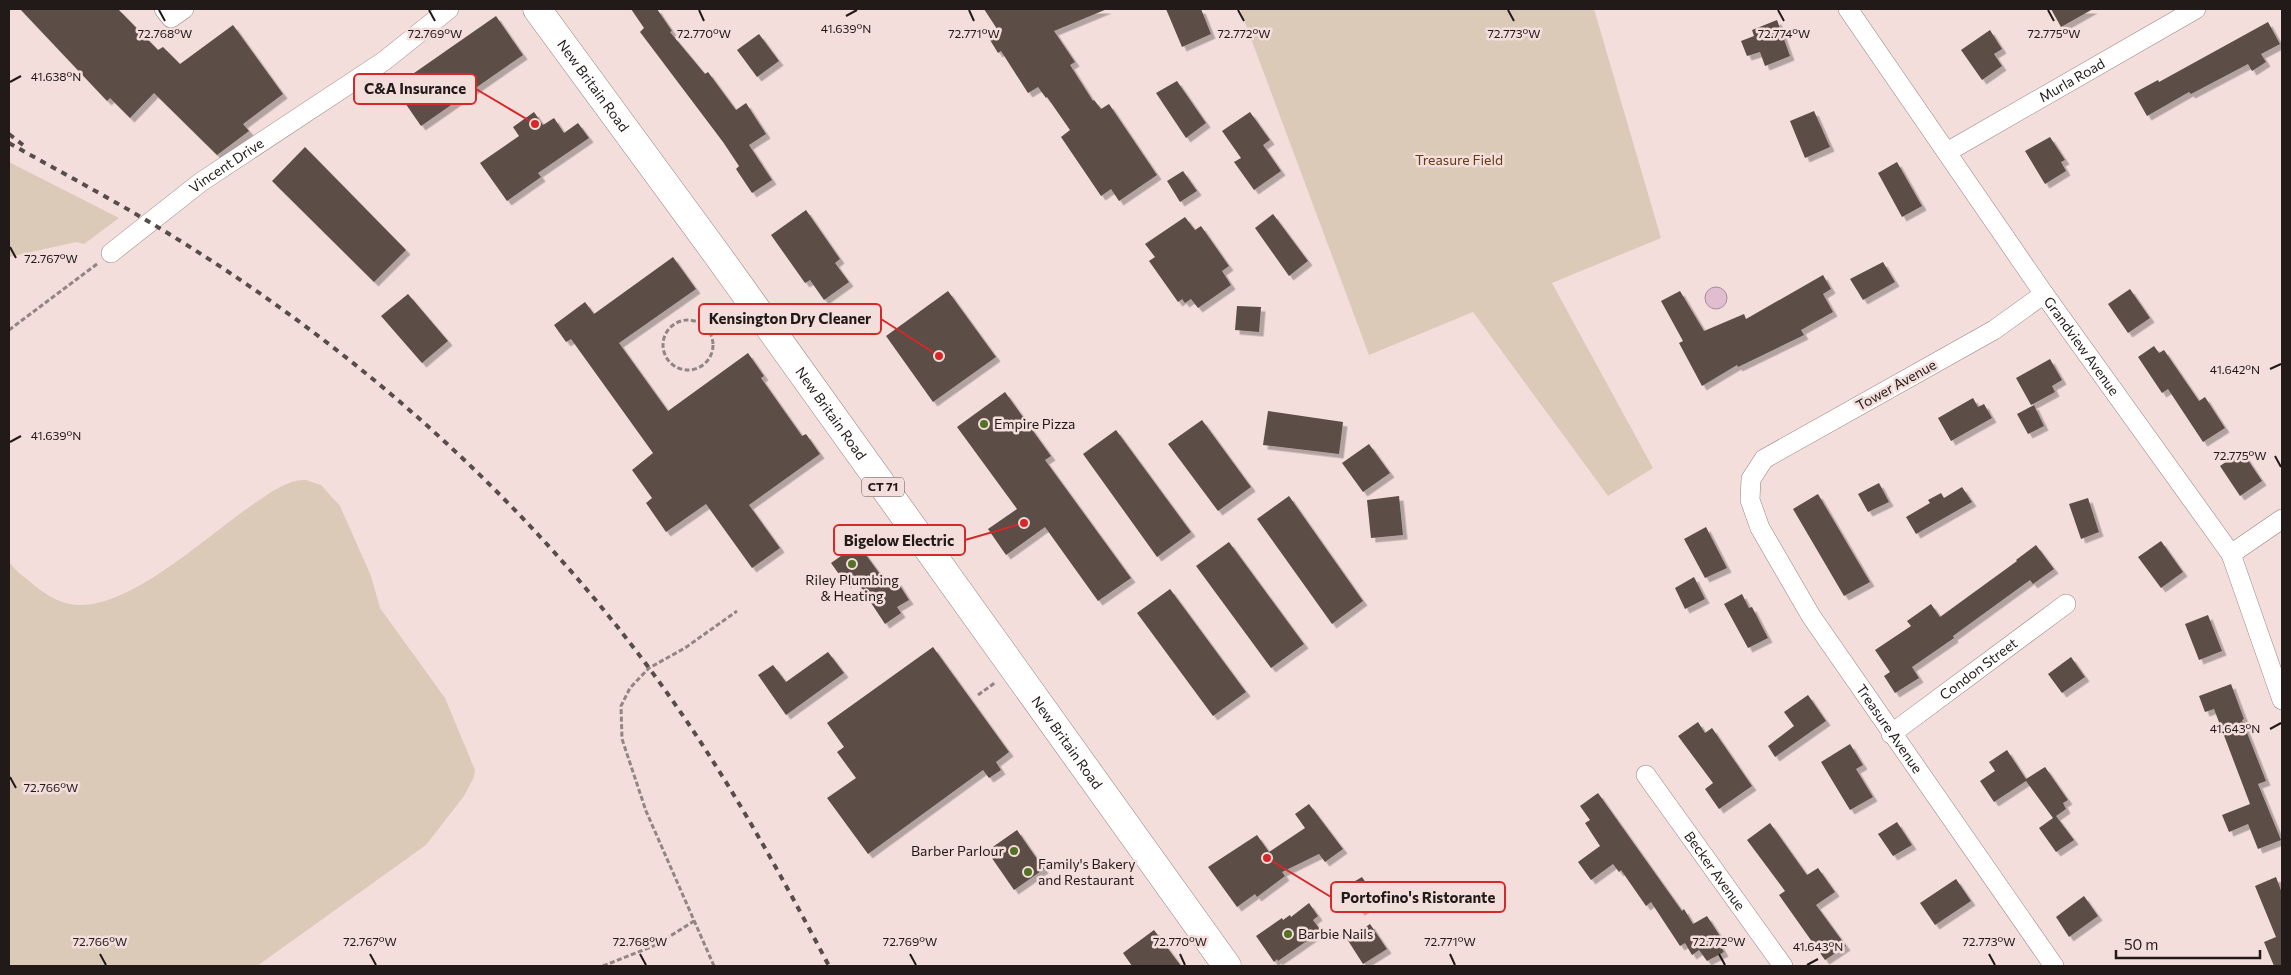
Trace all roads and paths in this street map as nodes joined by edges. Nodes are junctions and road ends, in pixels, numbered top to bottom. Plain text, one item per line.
1 (449, 9) edge
2 (538, 9) edge
3 (1848, 9) edge
4 (2196, 9) edge
5 (1947, 152) junction
6 (110, 253) joint
7 (2044, 294) junction
8 (735, 314) dead end
9 (9, 330) edge
10 (710, 332) junction
11 (1751, 479) joint
12 (2282, 520) edge
13 (2231, 554) junction
14 (2066, 604) dead end
15 (737, 611) dead end
16 (996, 682) dead end
17 (978, 695) dead end
18 (2282, 700) edge
19 (1891, 734) junction
20 (1646, 775) dead end
21 (694, 921) junction
22 (603, 966) edge
23 (714, 966) edge
24 (1227, 966) edge
25 (1783, 966) edge
26 (2054, 966) edge

1 - 6 street, Vincent Drive
2 - 24 main road, New Britain Road / CT 71
3 - 5 street, Grandview Avenue
4 - 5 street, Murla Road
5 - 7 street, Grandview Avenue
6 - 9 path
7 - 11 street, Tower Avenue
7 - 13 street, Grandview Avenue
8 - 10 path
10 - 10 path
11 - 19 street, Treasure Avenue
12 - 13 street
13 - 18 street, Grandview Avenue
14 - 19 street, Condon Street
15 - 21 path
16 - 17 path
19 - 26 street, Treasure Avenue
20 - 25 street, Becker Avenue
21 - 22 path
21 - 23 path

